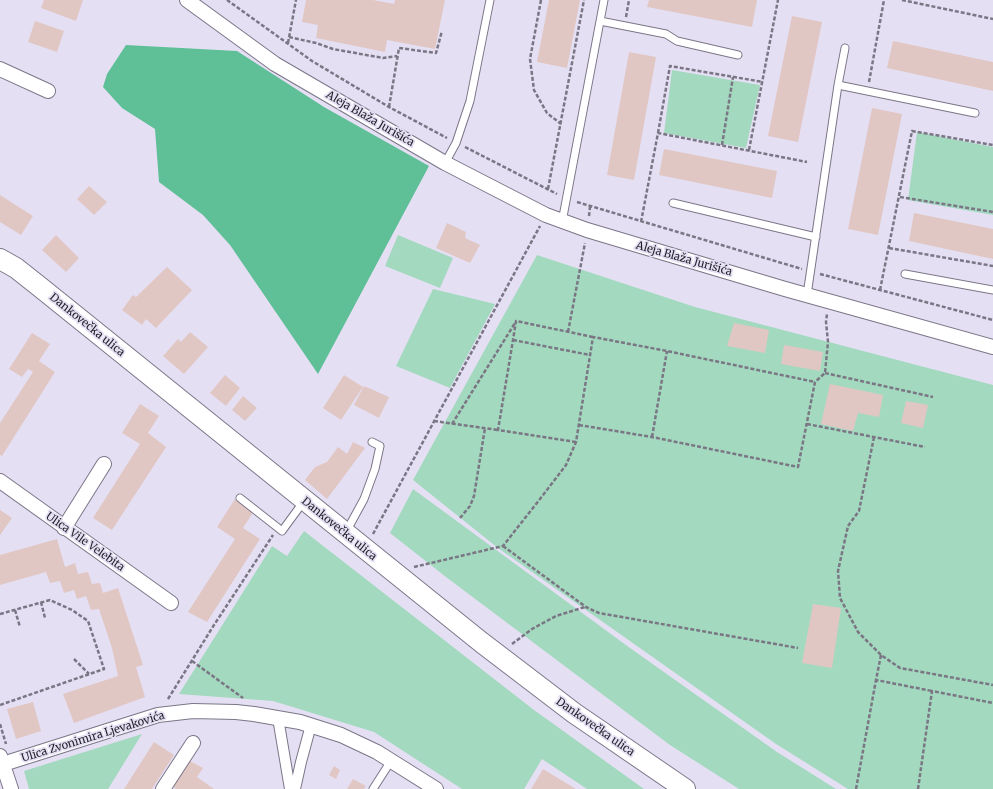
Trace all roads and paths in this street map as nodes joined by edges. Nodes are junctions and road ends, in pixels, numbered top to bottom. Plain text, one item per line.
1 (188, 0) edge
2 (227, 0) edge
3 (296, 0) edge
4 (490, 0) edge
5 (542, 0) edge
6 (584, 0) edge
7 (604, 0) edge
8 (630, 0) edge
9 (778, 0) edge
10 (884, 0) edge
11 (902, 0) edge
12 (626, 17) dead end
13 (993, 19) edge
14 (600, 21) junction
15 (442, 31) dead end
16 (289, 37) junction
17 (288, 43) junction
18 (845, 48) dead end
19 (738, 55) dead end
20 (397, 56) junction
21 (0, 69) edge
22 (733, 77) junction
23 (763, 82) junction
24 (838, 84) junction
25 (868, 85) dead end
26 (48, 91) dead end
27 (389, 107) junction
28 (976, 113) dead end
29 (561, 124) junction
30 (658, 133) junction
31 (456, 143) junction
32 (722, 145) junction
33 (993, 145) edge
34 (749, 150) junction
35 (807, 162) dead end
36 (445, 163) junction
37 (548, 188) junction
38 (900, 197) junction
39 (566, 198) junction
40 (673, 203) dead end
41 (590, 207) junction
42 (993, 212) edge
43 (546, 215) junction
44 (562, 222) junction
45 (641, 222) junction
46 (587, 230) junction
47 (816, 237) junction
48 (889, 248) junction
49 (0, 259) edge
50 (993, 266) edge
51 (811, 272) junction
52 (905, 274) dead end
53 (880, 290) junction
54 (993, 290) edge
55 (807, 295) junction
56 (827, 311) dead end
57 (993, 320) edge
58 (516, 321) junction
59 (568, 332) junction
60 (593, 337) junction
61 (513, 340) junction
62 (993, 347) edge
63 (667, 351) junction
64 (590, 355) junction
65 (825, 373) junction
66 (815, 382) junction
67 (933, 397) dead end
68 (434, 421) junction
69 (452, 424) junction
70 (807, 424) junction
71 (579, 425) junction
72 (485, 428) junction
73 (498, 430) junction
74 (652, 437) junction
75 (874, 437) junction
76 (372, 442) dead end
77 (576, 442) junction
78 (925, 447) dead end
79 (104, 464) dead end
80 (0, 481) edge
81 (240, 498) dead end
82 (304, 501) junction
83 (460, 518) dead end
84 (64, 528) junction
85 (277, 528) junction
86 (345, 534) junction
87 (369, 541) dead end
88 (503, 546) junction
89 (413, 567) dead end
90 (41, 602) junction
91 (171, 603) dead end
92 (586, 607) junction
93 (15, 610) junction
94 (0, 614) edge
95 (45, 618) dead end
96 (20, 627) dead end
97 (511, 645) dead end
98 (798, 648) dead end
99 (881, 655) junction
100 (74, 659) dead end
101 (192, 661) junction
102 (89, 675) junction
103 (876, 680) junction
104 (993, 685) edge
105 (932, 691) junction
106 (247, 701) dead end
107 (993, 703) edge
108 (0, 705) edge
109 (158, 715) junction
110 (278, 718) junction
111 (0, 724) edge
112 (311, 725) junction
113 (193, 743) dead end
114 (5, 756) edge
115 (391, 761) junction
116 (428, 787) edge
117 (11, 789) edge
118 (163, 789) edge
119 (290, 789) edge
120 (295, 789) edge
121 (373, 789) edge
122 (685, 789) edge
123 (856, 789) edge
124 (918, 789) edge

1 - 36 street, Aleja Blaža Jurišića
2 - 17 path
3 - 16 path
4 - 31 lane
5 - 29 path
6 - 29 path
7 - 14 lane
8 - 12 path
9 - 23 path
10 - 25 path
11 - 13 path
14 - 19 lane
14 - 39 lane
15 - 20 path
16 - 17 path
16 - 20 path
17 - 27 path
18 - 24 lane
20 - 27 path
21 - 26 street
22 - 23 path
22 - 30 path
22 - 32 path
23 - 34 path
24 - 28 lane
24 - 47 lane
27 - 31 path
29 - 37 path
30 - 32 path
30 - 45 path
31 - 36 lane
31 - 37 path
32 - 34 path
33 - 38 path
34 - 35 path
36 - 43 street, Aleja Blaža Jurišića
37 - 39 path
38 - 42 path
38 - 48 path
39 - 41 path
39 - 44 lane
40 - 47 lane
41 - 45 path
41 - 46 path
43 - 44 street, Aleja Blaža Jurišića
43 - 68 path
44 - 46 street, Aleja Blaža Jurišića
45 - 51 path
46 - 55 street, Aleja Blaža Jurišića
46 - 59 path
47 - 51 lane
48 - 50 path
48 - 53 path
49 - 82 main road, Dankovečka ulica
51 - 53 path
51 - 55 lane
52 - 54 lane
53 - 57 path
55 - 62 street, Aleja Blaža Jurišića
56 - 65 path
58 - 59 path
58 - 61 path
58 - 69 path
59 - 60 path
60 - 63 path
60 - 64 path
61 - 64 path
61 - 73 path
63 - 66 path
63 - 74 path
64 - 71 path
65 - 66 path
65 - 67 path
66 - 70 path
68 - 69 path
68 - 87 path
69 - 72 path
70 - 74 path
70 - 75 path
71 - 74 path
71 - 77 path
72 - 73 path
72 - 83 path
73 - 77 path
75 - 78 path
75 - 99 path
76 - 86 lane
77 - 88 path
79 - 84 street
80 - 84 street, Ulica Vile Velebita
81 - 85 lane
82 - 85 lane
82 - 86 main road, Dankovečka ulica
84 - 91 street, Ulica Vile Velebita
85 - 101 path
86 - 122 main road, Dankovečka ulica
88 - 89 path
88 - 92 path
90 - 93 path
90 - 95 path
90 - 102 path
92 - 97 path
92 - 98 path
93 - 94 path
93 - 96 path
99 - 103 path
99 - 104 path
100 - 102 path
101 - 106 path
101 - 109 path
102 - 108 path
103 - 105 path
103 - 123 path
105 - 107 path
105 - 124 path
109 - 110 street, Ulica Zvonimira Ljevakovića
109 - 114 street, Ulica Zvonimira Ljevakovića
110 - 112 street, Ulica Zvonimira Ljevakovića
110 - 119 street
111 - 114 path
112 - 115 street, Ulica Zvonimira Ljevakovića
112 - 120 street
113 - 118 street
114 - 117 street
115 - 116 street, Ulica Zvonimira Ljevakovića
115 - 121 lane

